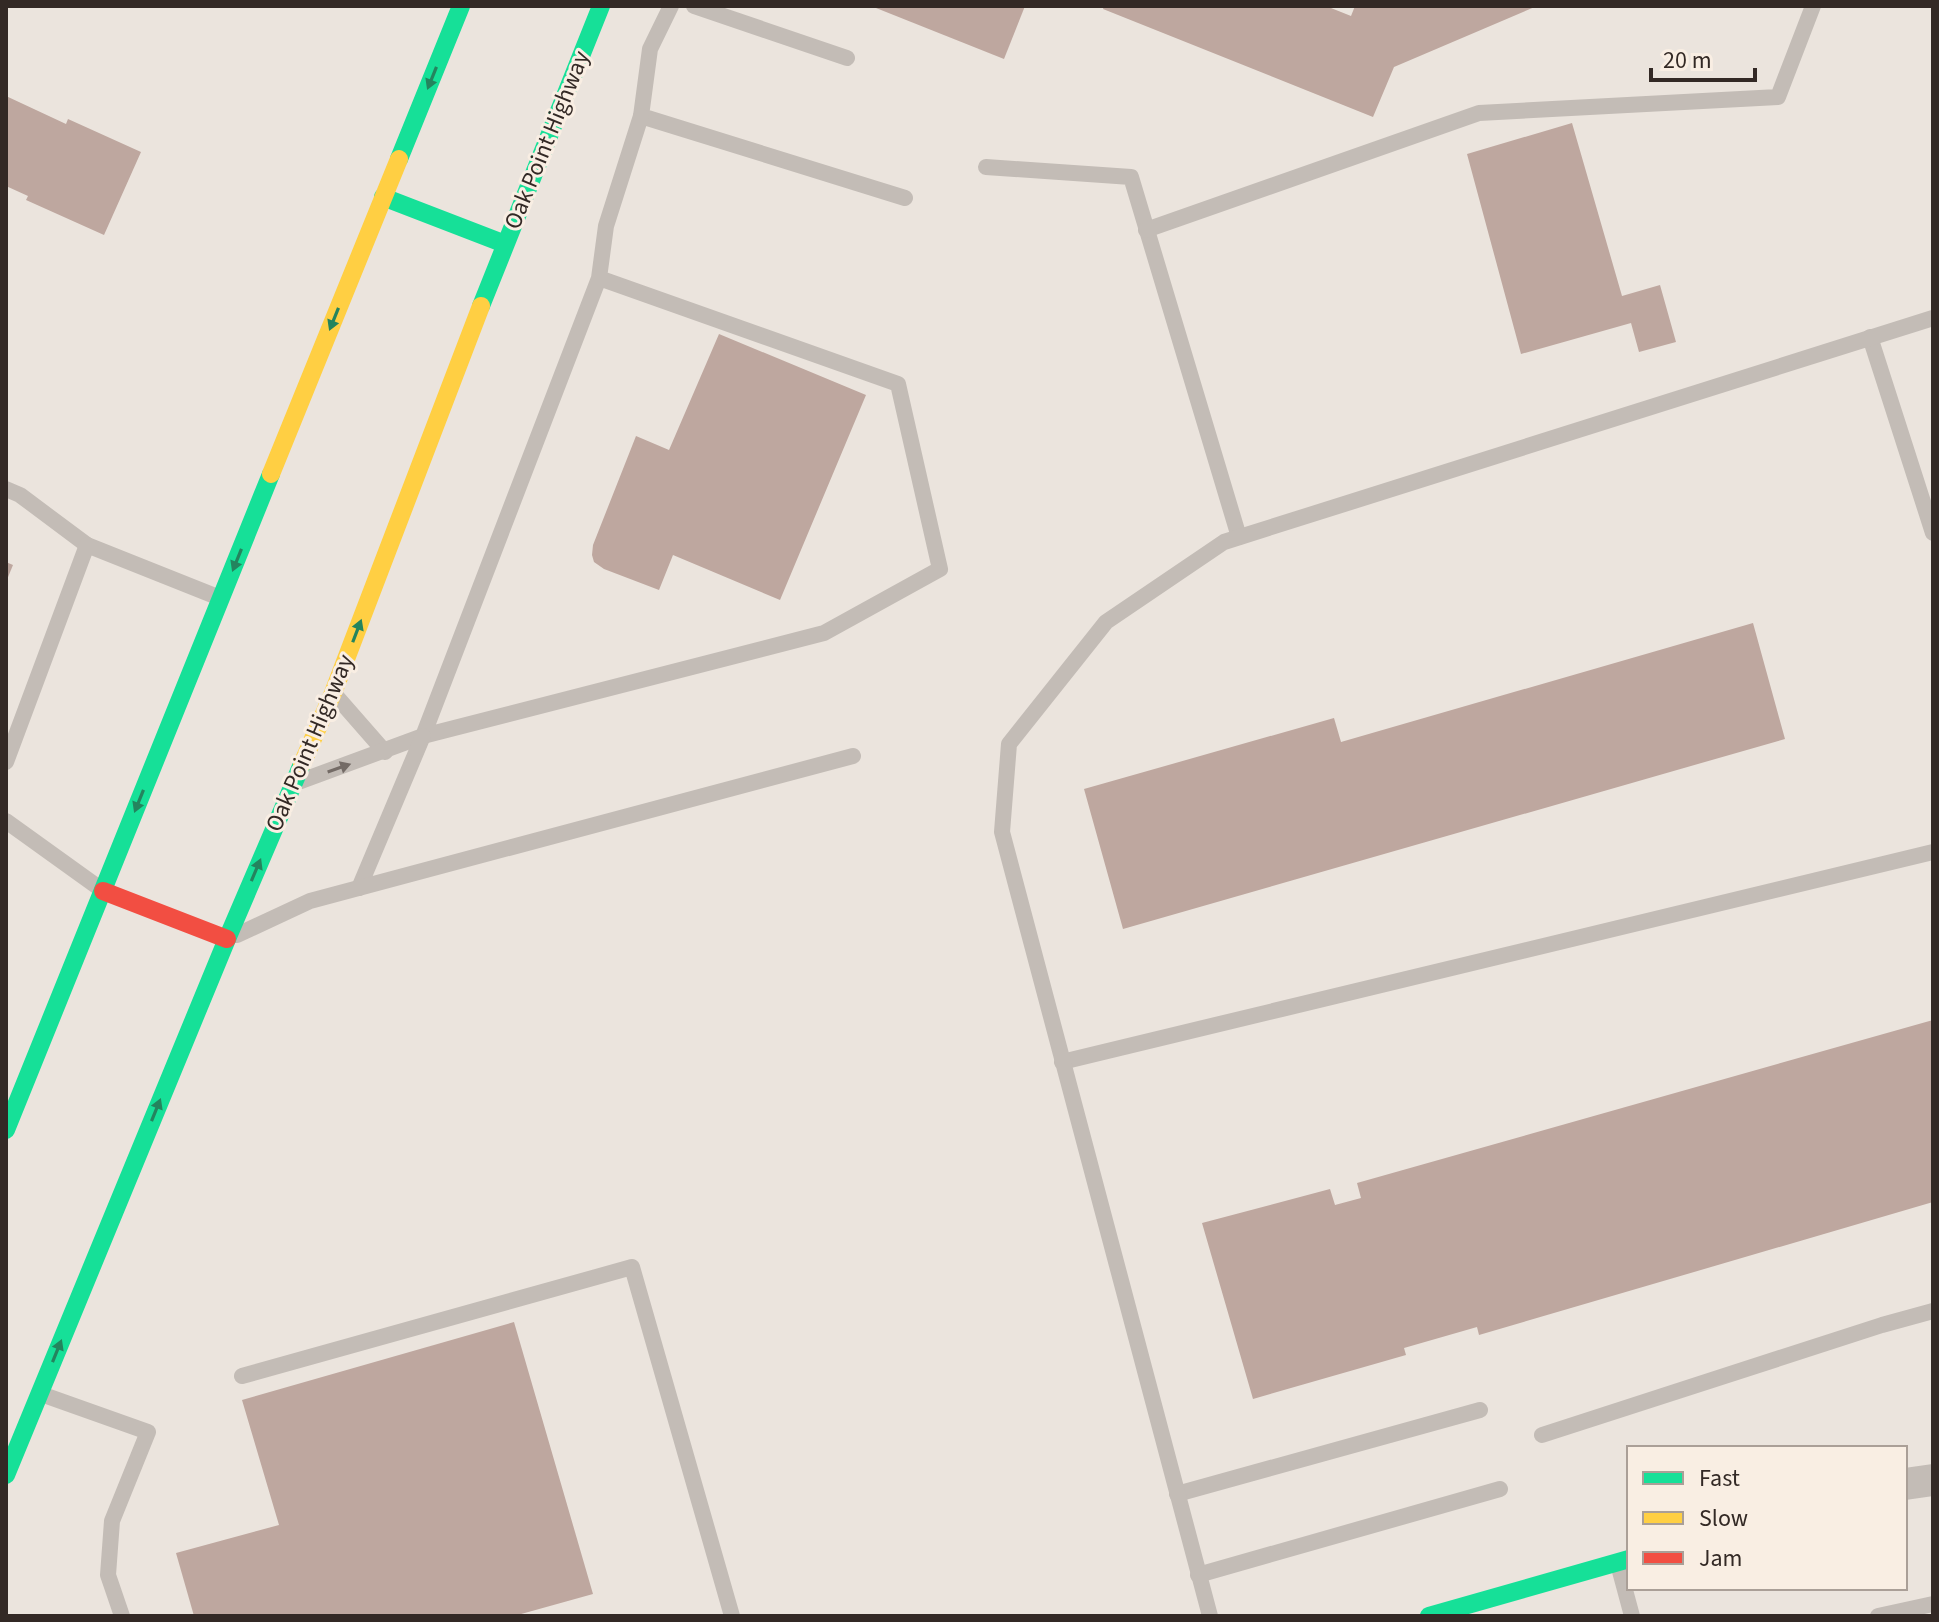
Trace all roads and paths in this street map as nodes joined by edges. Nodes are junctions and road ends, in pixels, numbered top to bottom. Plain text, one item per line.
1 (461, 6) edge
2 (601, 6) edge
3 (671, 6) edge
4 (694, 6) edge
5 (1813, 6) edge
6 (847, 58) dead end
7 (641, 116) junction
8 (986, 167) dead end
9 (383, 197) junction
10 (905, 198) dead end
11 (1146, 230) junction
12 (505, 244) junction
13 (599, 278) junction
14 (1933, 318) edge
15 (1870, 337) junction
16 (6, 489) edge
17 (1933, 533) edge
18 (1239, 537) junction
19 (87, 545) junction
20 (222, 598) junction
21 (333, 693) junction
22 (423, 736) junction
23 (385, 752) junction
24 (853, 756) dead end
25 (6, 762) edge
26 (293, 784) junction
27 (6, 821) edge
28 (1933, 852) edge
29 (359, 888) junction
30 (103, 891) junction
31 (227, 939) junction
32 (1062, 1062) junction
33 (6, 1130) edge
34 (1933, 1311) edge
35 (242, 1376) dead end
36 (39, 1394) junction
37 (1480, 1410) dead end
38 (1542, 1435) dead end
39 (6, 1475) edge
40 (1933, 1480) edge
41 (1907, 1484) edge
42 (1500, 1489) dead end
43 (1177, 1494) junction
44 (1623, 1561) edge
45 (1198, 1575) junction
46 (1627, 1585) edge
47 (1628, 1590) edge
48 (1933, 1604) edge
49 (122, 1616) edge
50 (732, 1616) edge
51 (1210, 1616) edge
52 (1429, 1616) edge
53 (1632, 1616) edge
54 (1878, 1616) edge

1 -> 9 main road
2 - 12 main road, Oak Point Highway
3 - 7 lane
4 - 6 lane
5 - 11 lane
7 - 10 lane
7 - 13 lane
8 - 11 lane
9 - 12 main road
9 -> 20 main road
11 - 18 lane
21 -> 12 main road, Oak Point Highway
13 - 22 lane
13 - 22 lane
14 - 15 lane
15 - 17 lane
15 - 18 lane
16 - 19 lane
18 - 32 lane
19 - 20 lane
19 - 25 lane
20 -> 30 main road
21 - 23 lane
21 - 26 main road, Oak Point Highway
22 - 23 lane
22 - 29 lane
26 -> 23 lane
24 - 29 lane
31 -> 26 main road, Oak Point Highway
27 - 30 lane
28 - 32 lane
29 - 31 lane
30 - 31 main road
30 - 33 main road
36 -> 31 main road, Oak Point Highway
32 - 43 lane
34 - 38 lane
35 - 50 lane
36 - 39 main road, Oak Point Highway
36 - 49 lane
37 - 43 lane
40 - 41 street
42 - 45 lane
43 - 45 lane
44 - 46 lane
44 - 52 main road
45 - 51 lane
47 - 53 lane
48 - 54 lane

